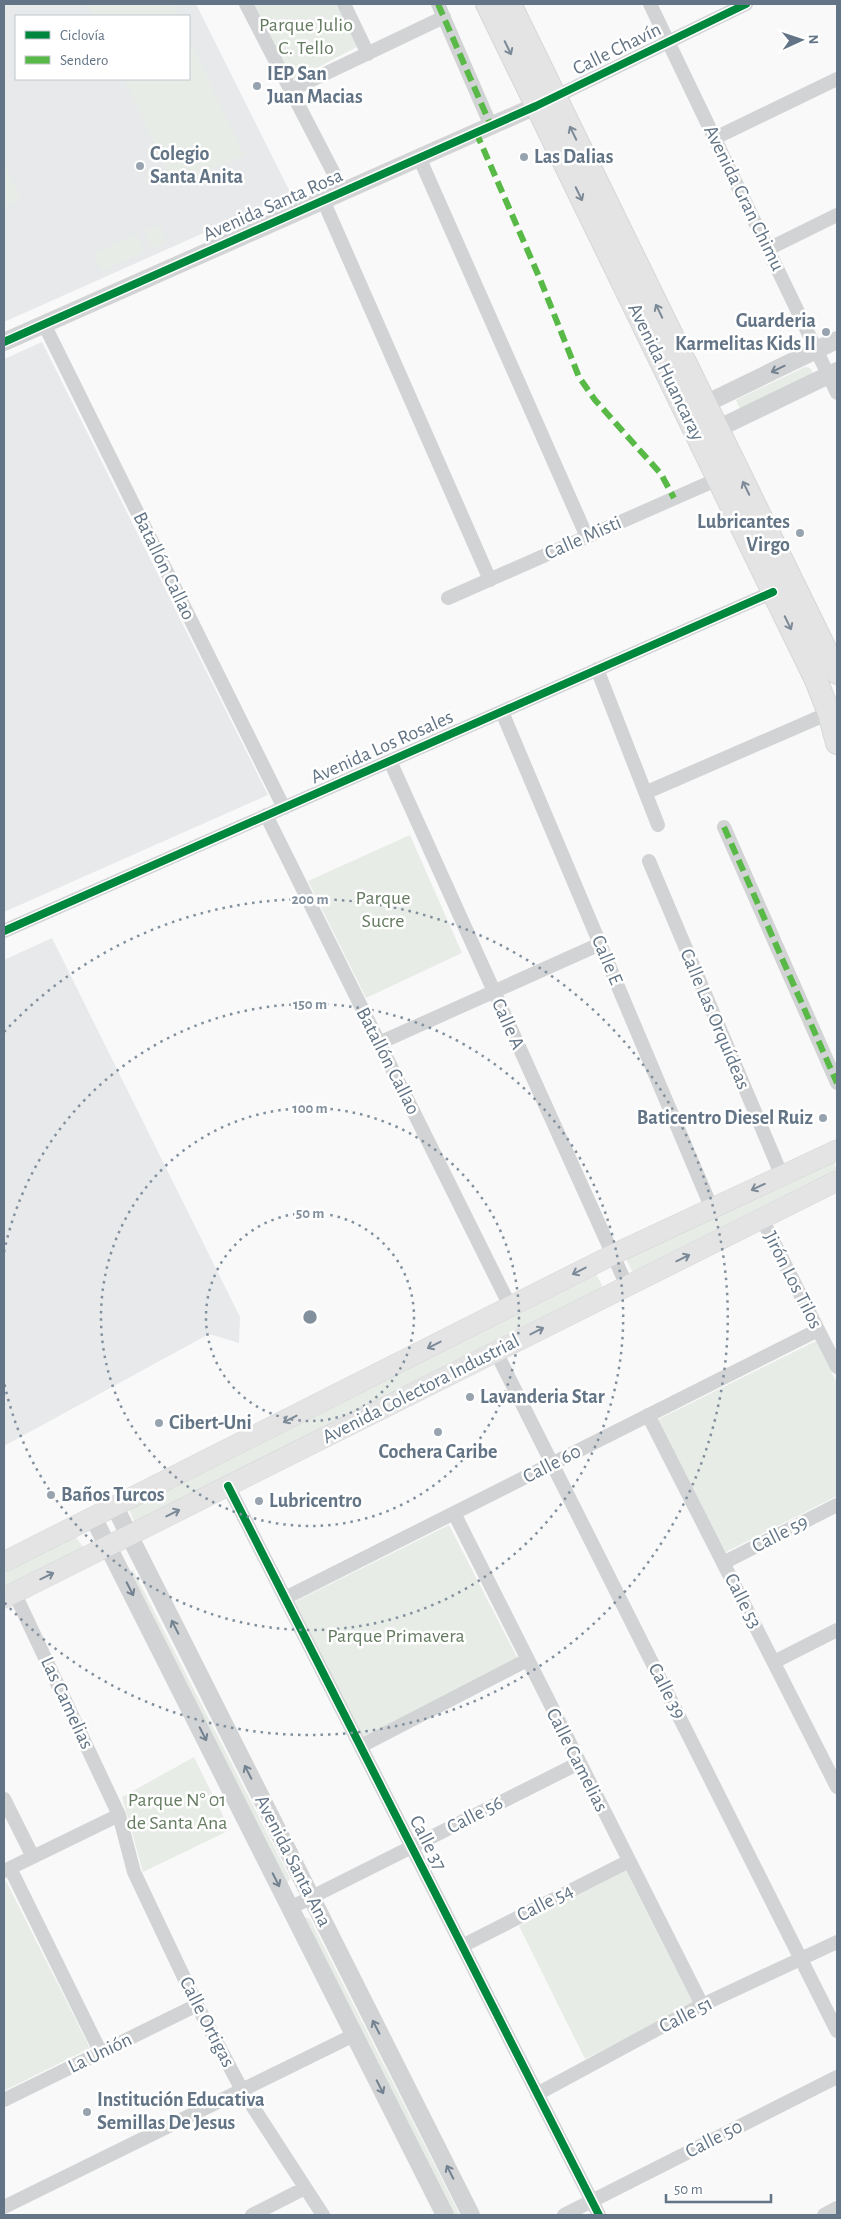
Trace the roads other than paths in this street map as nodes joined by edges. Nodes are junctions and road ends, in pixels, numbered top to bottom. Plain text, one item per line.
1 (246, 4) edge
2 (344, 4) edge
3 (438, 4) edge
4 (487, 4) edge
5 (510, 4) edge
6 (650, 4) edge
7 (746, 4) edge
8 (444, 17) junction
9 (668, 42) junction
10 (368, 54) junction
11 (837, 79) edge
12 (291, 90) junction
13 (546, 101) junction
14 (491, 126) junction
15 (715, 138) junction
16 (419, 157) junction
17 (343, 191) junction
18 (323, 200) junction
19 (837, 216) edge
20 (768, 249) junction
21 (44, 324) junction
22 (837, 340) edge
23 (4, 342) edge
24 (817, 350) junction
25 (833, 373) edge
26 (837, 392) edge
27 (705, 404) junction
28 (717, 429) junction
29 (718, 479) junction
30 (587, 537) junction
31 (490, 580) junction
32 (773, 592) junction
33 (448, 598) dead end
34 (597, 669) junction
35 (837, 673) edge
36 (502, 712) junction
37 (829, 714) junction
38 (837, 743) edge
39 (390, 761) junction
40 (647, 792) junction
41 (284, 808) junction
42 (266, 816) junction
43 (658, 825) dead end
44 (724, 827) dead end
45 (649, 861) dead end
46 (4, 931) edge
47 (600, 944) junction
48 (494, 992) junction
49 (380, 1043) junction
50 (837, 1083) edge
51 (837, 1150) edge
52 (782, 1176) junction
53 (837, 1181) edge
54 (712, 1209) junction
55 (762, 1219) junction
56 (612, 1255) junction
57 (627, 1286) junction
58 (510, 1306) junction
59 (818, 1330) junction
60 (496, 1352) junction
61 (837, 1367) edge
62 (648, 1415) junction
63 (552, 1464) junction
64 (228, 1486) junction
65 (837, 1505) edge
66 (115, 1507) junction
67 (454, 1513) junction
68 (94, 1517) junction
69 (129, 1535) junction
70 (108, 1546) junction
71 (4, 1562) edge
72 (723, 1562) junction
73 (9, 1595) edge
74 (285, 1598) junction
75 (837, 1630) edge
76 (527, 1660) junction
77 (774, 1662) junction
78 (360, 1746) junction
79 (831, 1760) edge
80 (579, 1763) junction
81 (837, 1787) edge
82 (4, 1799) edge
83 (119, 1814) junction
84 (412, 1847) junction
85 (33, 1857) junction
86 (629, 1861) junction
87 (7, 1870) edge
88 (311, 1897) junction
89 (290, 1908) junction
90 (837, 1942) edge
91 (462, 1946) junction
92 (802, 1959) junction
93 (702, 2005) junction
94 (197, 2006) junction
95 (837, 2031) edge
96 (354, 2035) junction
97 (101, 2053) junction
98 (837, 2077) edge
99 (242, 2090) junction
100 (537, 2094) junction
101 (4, 2100) edge
102 (306, 2188) junction
103 (592, 2201) junction
104 (4, 2207) edge
105 (837, 2208) edge
106 (252, 2215) edge
107 (323, 2215) edge
108 (445, 2215) edge
109 (472, 2215) edge
110 (564, 2215) edge
111 (599, 2215) edge
112 (824, 2215) edge

1 - 12 street
2 - 10 street
3 - 8 street
4 -> 13 main road, Avenida Huancaray
5 - 13 main road, Avenida Huancaray
6 - 9 street, Avenida Gran Chimu
7 - 9 street, Calle Chavín
8 - 10 street
8 - 14 street
9 - 13 street, Calle Chavín
9 - 15 street, Avenida Gran Chimu
10 - 12 street
11 - 15 street
12 - 17 street
13 - 14 street, Avenida Santa Rosa
27 -> 13 main road, Avenida Huancaray
13 -> 29 main road, Avenida Huancaray
14 - 16 street, Avenida Santa Rosa
15 - 20 street, Avenida Gran Chimu
16 - 17 street, Avenida Santa Rosa
16 - 30 street
17 - 18 street, Avenida Santa Rosa
18 - 21 street, Avenida Santa Rosa
18 - 31 street
19 - 20 street
20 - 24 street, Avenida Gran Chimu
21 - 23 street, Avenida Santa Rosa
21 - 41 street, Batallón Callao
22 - 24 street
24 - 25 street, Avenida Gran Chimu
24 -> 27 street
25 - 26 street, Avenida Gran Chimu
25 - 28 street
27 - 28 main road, Avenida Huancaray
35 -> 28 main road, Avenida Huancaray
29 - 30 street, Calle Misti
29 - 32 main road, Avenida Huancaray
30 - 31 street, Calle Misti
31 - 33 street, Calle Misti
32 - 34 street, Avenida Los Rosales
32 -> 37 main road, Avenida Huancaray
34 - 36 street, Avenida Los Rosales
34 - 40 street
36 - 39 street, Avenida Los Rosales
36 - 47 street, Calle E
37 - 38 main road, Avenida Huancaray
37 - 40 street
39 - 41 street, Avenida Los Rosales
39 - 48 street, Calle A
40 - 43 street
41 - 42 street, Avenida Los Rosales
42 - 46 street, Avenida Los Rosales
42 - 49 street, Batallón Callao
44 - 50 street
45 - 52 street, Calle Las Orquídeas
47 - 48 street
47 - 54 street, Calle E
48 - 49 street
48 - 56 street, Calle A
49 - 58 street, Batallón Callao
51 - 52 main road, Avenida Colectora Industrial
52 -> 54 main road, Avenida Colectora Industrial
53 - 55 main road, Avenida Colectora Industrial
54 - 56 main road, Avenida Colectora Industrial
57 -> 55 main road, Avenida Colectora Industrial
55 - 59 street, Jirón Los Tilos
56 - 57 street, Calle A
56 -> 58 main road, Avenida Colectora Industrial
60 -> 57 main road, Avenida Colectora Industrial
58 -> 66 main road, Avenida Colectora Industrial
59 - 61 street, Jirón Los Tilos
59 - 62 street, Calle 60
60 - 63 street, Calle 39
60 - 64 main road, Avenida Colectora Industrial
62 - 63 street, Calle 60
62 - 72 street, Calle 53
63 - 67 street, Calle 60
63 - 92 street, Calle 39
69 -> 64 main road, Avenida Colectora Industrial
64 - 74 street, Calle 37
65 - 72 street, Calle 59
66 - 68 main road, Avenida Colectora Industrial
66 - 69 street, Avenida Santa Ana
67 - 74 street, Calle 60
67 - 76 street, Calle Camelias
68 - 70 street, Avenida Santa Ana
68 - 71 main road, Avenida Colectora Industrial
69 - 70 main road, Avenida Colectora Industrial
88 -> 69 street, Avenida Santa Ana
73 -> 70 main road, Avenida Colectora Industrial
70 -> 89 street, Avenida Santa Ana
72 - 77 street, Calle 53
73 - 83 street, Las Camelias
74 - 78 street, Calle 37
75 - 77 street
76 - 78 street
76 - 80 street, Calle Camelias
77 - 79 street, Calle 53
78 - 84 street, Calle 37
79 - 81 street, Calle 53
80 - 84 street, Calle 56
80 - 86 street, Calle Camelias
82 - 85 street
83 - 85 street
83 - 94 street, Calle Ortigas
84 - 88 street, Calle 56
84 - 91 street, Calle 37
85 - 87 street
86 - 91 street, Calle 54
86 - 93 street, Calle Camelias
87 - 97 street
88 - 89 street, Calle 56
109 -> 88 street, Avenida Santa Ana
89 - 96 street, Avenida Santa Ana
90 - 92 street, Calle 51
91 - 100 street, Calle 37
92 - 93 street, Calle 51
92 - 95 street, Calle 39
93 - 100 street, Calle 51
94 - 97 street, La Unión
94 - 99 street, Calle Ortigas
96 - 99 street
96 -> 108 street, Avenida Santa Ana
97 - 101 street, La Unión
98 - 103 street, Calle 50
99 - 102 street, Calle Ortigas
99 - 104 street
100 - 103 street, Calle 37
102 - 106 street
102 - 107 street, Calle Ortigas
103 - 110 street, Calle 50
103 - 111 street, Calle 37
105 - 112 street

